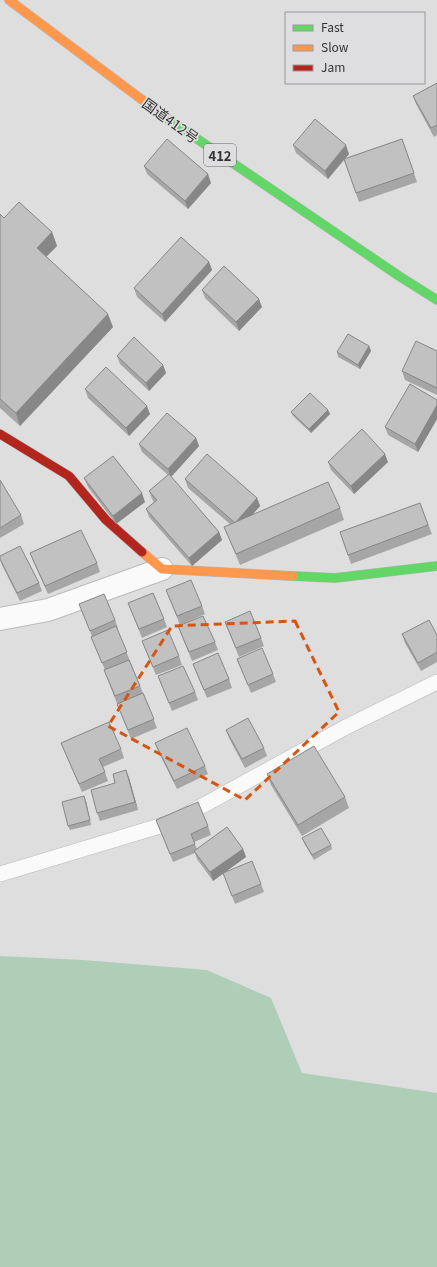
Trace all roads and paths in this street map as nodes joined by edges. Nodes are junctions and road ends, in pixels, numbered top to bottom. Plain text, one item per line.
1 (9, 0) edge
2 (437, 300) edge
3 (0, 434) edge
4 (437, 566) edge
5 (162, 569) junction
6 (0, 619) edge
7 (437, 682) edge
8 (0, 874) edge

1 - 2 main road, 国道412号 / 412
3 - 5 main road
4 - 5 main road
5 - 6 street
7 - 8 lane

